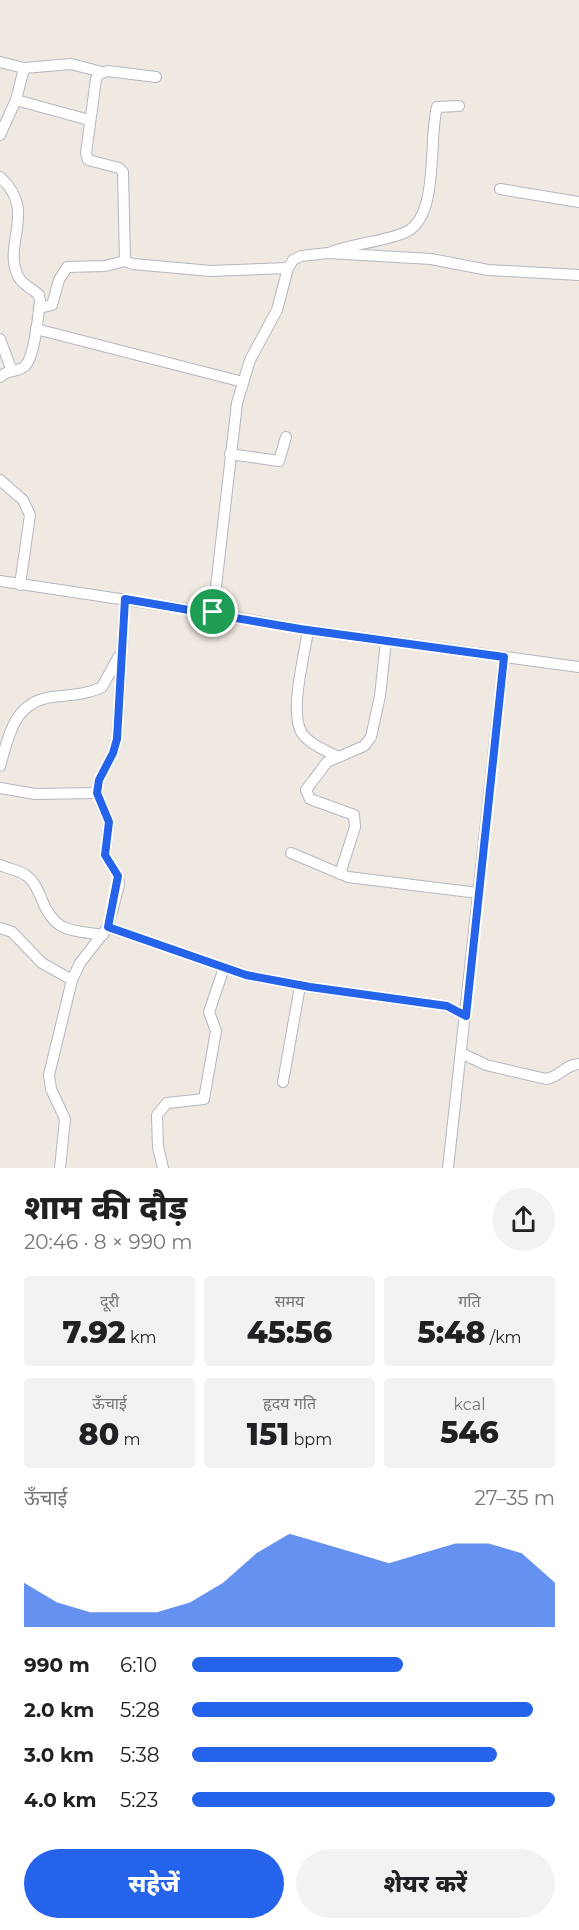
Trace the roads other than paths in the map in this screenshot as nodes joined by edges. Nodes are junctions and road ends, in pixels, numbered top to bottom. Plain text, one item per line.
1 (0, 62) edge
2 (24, 68) junction
3 (102, 72) junction
4 (156, 77) dead end
5 (16, 100) junction
6 (459, 106) dead end
7 (89, 120) junction
8 (0, 135) edge
9 (0, 177) edge
10 (500, 189) dead end
11 (579, 202) edge
12 (328, 253) junction
13 (125, 261) junction
14 (288, 268) junction
15 (579, 275) edge
16 (39, 308) junction
17 (36, 329) junction
18 (0, 339) edge
19 (12, 370) junction
20 (0, 377) edge
21 (243, 382) junction
22 (286, 437) dead end
23 (230, 454) junction
24 (0, 480) edge
25 (0, 581) edge
26 (20, 585) junction
27 (125, 599) junction
28 (213, 612) junction
29 (308, 630) junction
30 (386, 641) junction
31 (122, 650) junction
32 (504, 657) junction
33 (579, 667) edge
34 (336, 756) junction
35 (0, 766) edge
36 (0, 788) edge
37 (97, 793) junction
38 (291, 853) dead end
39 (0, 865) edge
40 (340, 874) junction
41 (478, 893) junction
42 (0, 928) edge
43 (105, 931) junction
44 (224, 968) junction
45 (72, 980) junction
46 (300, 986) junction
47 (466, 1016) junction
48 (461, 1053) junction
49 (579, 1064) edge
50 (283, 1082) dead end
51 (60, 1168) edge
52 (163, 1168) edge
53 (448, 1168) edge

1 - 2 street
2 - 3 street
2 - 5 street
3 - 4 street
3 - 7 street
5 - 7 street
5 - 8 street
6 - 12 street
7 - 13 street
9 - 16 street
10 - 11 street
12 - 14 street
12 - 15 street
13 - 14 street
13 - 16 street
14 - 21 street
16 - 17 street
17 - 19 street
17 - 21 street
18 - 19 street
19 - 20 street
21 - 23 street
22 - 23 street
23 - 28 street
24 - 26 street
25 - 26 street
26 - 27 street
27 - 28 street
27 - 31 street
28 - 29 street
29 - 30 street
29 - 34 street
30 - 32 street
30 - 34 street
31 - 35 street
31 - 37 street
32 - 33 street
32 - 41 street
34 - 40 street
36 - 37 street
37 - 43 street
38 - 40 street
39 - 43 street
40 - 41 street
41 - 47 street
42 - 45 street
43 - 44 street
43 - 45 street
44 - 46 street
44 - 52 street
45 - 51 street
46 - 47 street
46 - 50 street
47 - 48 street
48 - 49 street
48 - 53 street

